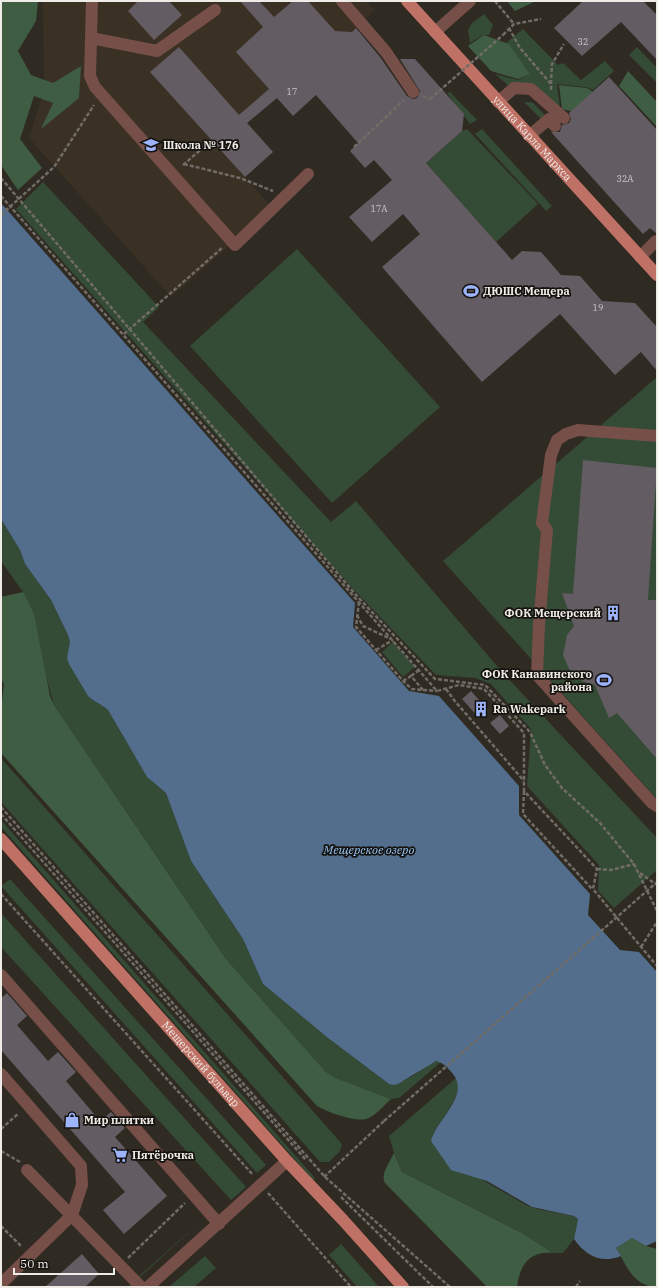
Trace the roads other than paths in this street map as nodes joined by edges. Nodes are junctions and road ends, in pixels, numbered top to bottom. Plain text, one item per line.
1 (92, 1) edge
2 (342, 1) edge
3 (407, 1) edge
4 (470, 1) edge
5 (215, 10) dead end
6 (435, 32) junction
7 (91, 38) junction
8 (413, 92) road end
9 (498, 102) junction
10 (529, 136) junction
11 (308, 174) dead end
12 (656, 241) edge
13 (640, 257) junction
14 (657, 275) edge
15 (657, 436) edge
16 (657, 806) edge
17 (1, 838) edge
18 (1, 975) edge
19 (1, 1074) edge
20 (287, 1161) junction
21 (27, 1170) road end
22 (72, 1215) junction
23 (219, 1224) junction
24 (1, 1284) edge
25 (141, 1287) edge
26 (148, 1287) edge
27 (402, 1287) edge

1 - 7 street
2 - 8 street
3 - 6 main road, улица Карла Маркса
4 - 6 street
5 - 7 street
6 - 9 main road, улица Карла Маркса
7 - 11 street
9 - 10 main road, улица Карла Маркса
9 - 10 street
10 - 13 main road, улица Карла Маркса
12 - 13 street
13 - 14 main road, улица Карла Маркса
15 - 16 street
17 - 20 main road, Мещерский бульвар
18 - 23 street
19 - 22 street
20 - 23 street
20 - 27 main road, Мещерский бульвар
21 - 22 street
22 - 24 street
22 - 25 street
23 - 26 street

